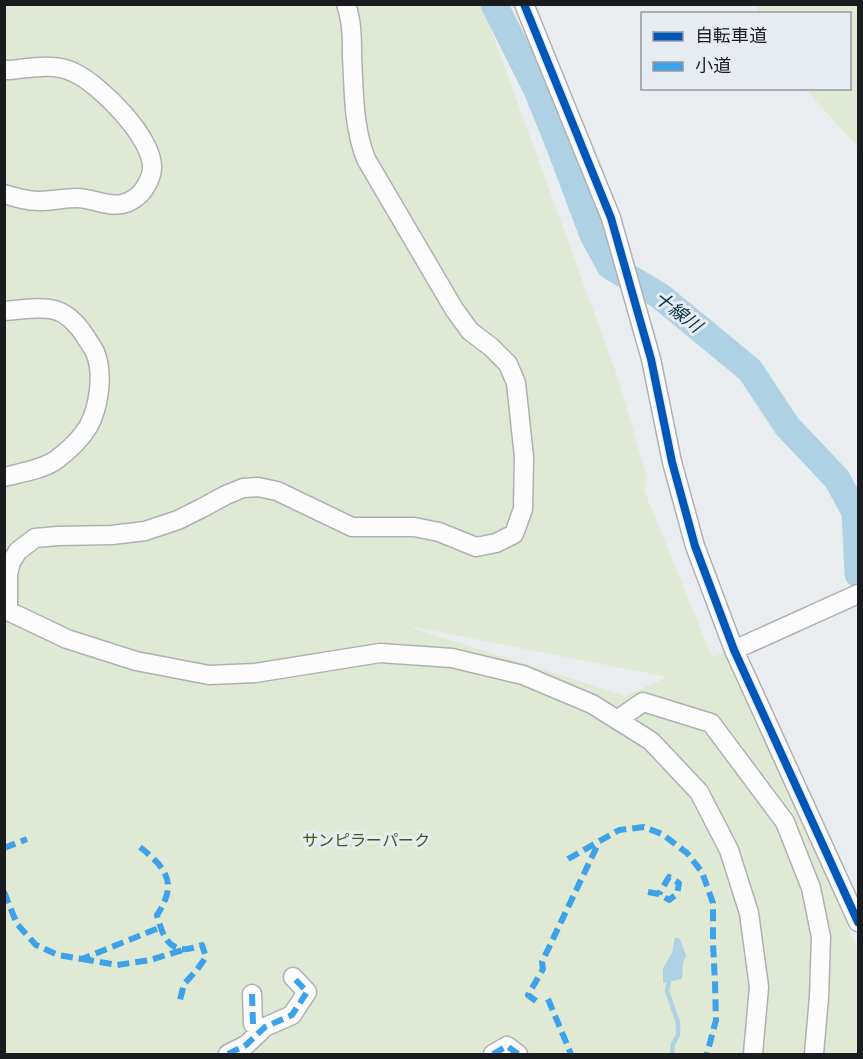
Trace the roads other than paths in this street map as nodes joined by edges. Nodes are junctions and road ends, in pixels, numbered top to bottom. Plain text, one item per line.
1 (346, 4) edge
2 (524, 4) edge
3 (4, 70) edge
4 (4, 194) edge
5 (4, 311) edge
6 (4, 477) edge
7 (854, 596) edge
8 (6, 610) edge
9 (734, 650) junction
10 (617, 720) junction
11 (858, 922) edge
12 (292, 977) dead end
13 (252, 994) dead end
14 (254, 1024) dead end
15 (228, 1054) edge
16 (493, 1054) edge
17 (518, 1054) edge
18 (753, 1054) edge
19 (814, 1054) edge

1 - 8 street
2 - 9 street
3 - 4 street
5 - 6 street
7 - 9 street
8 - 10 street
9 - 11 street
10 - 18 street
10 - 19 street
12 - 15 street
13 - 14 street
16 - 17 street

